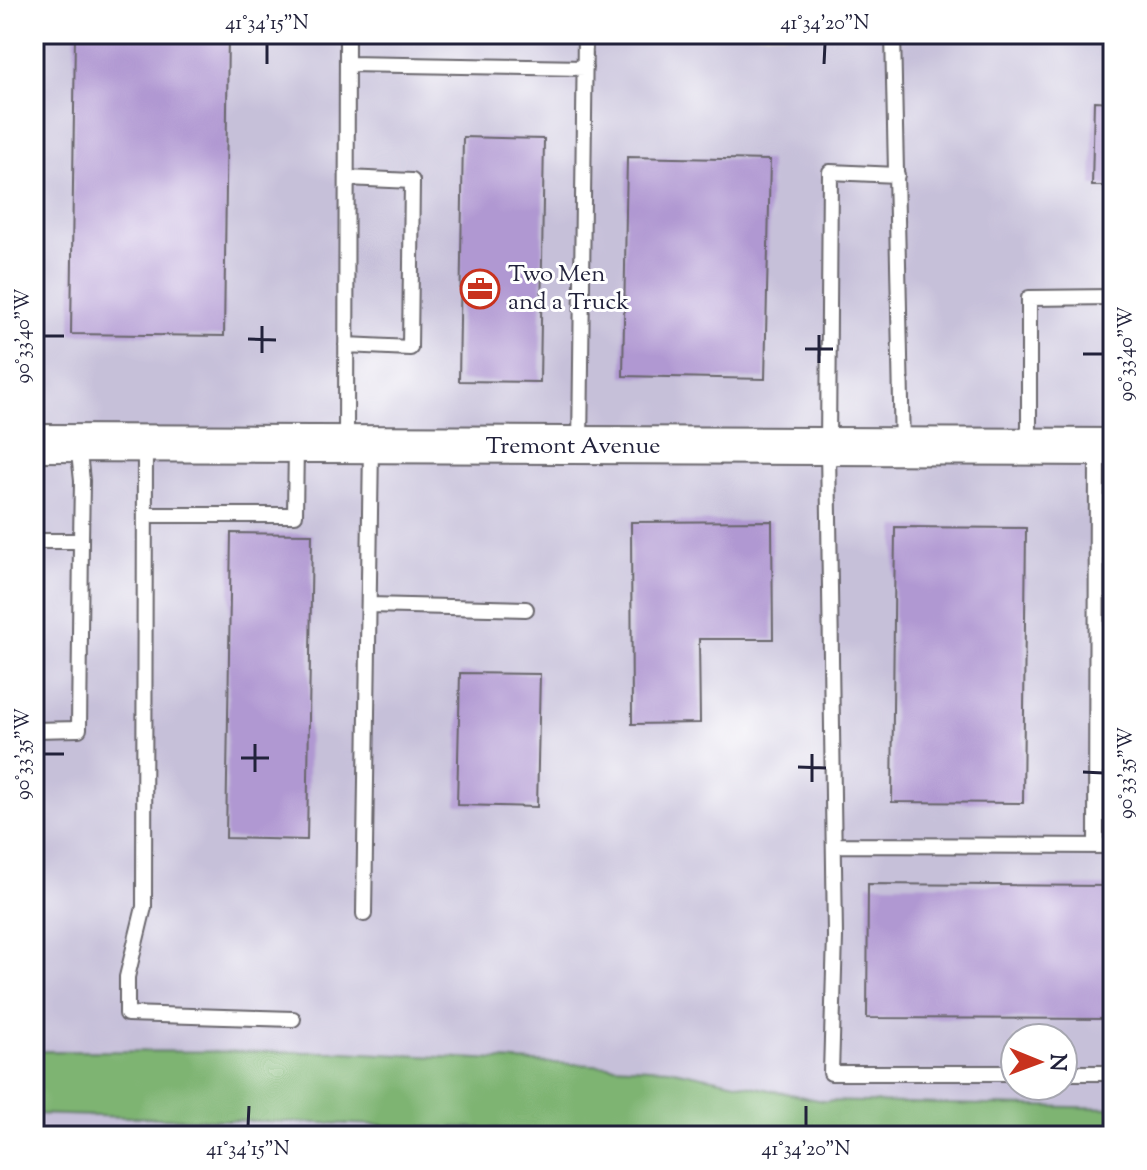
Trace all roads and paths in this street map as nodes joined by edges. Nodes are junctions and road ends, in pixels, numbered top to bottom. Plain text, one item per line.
1 (347, 34) edge
2 (585, 34) edge
3 (893, 34) edge
4 (347, 64) junction
5 (585, 68) junction
6 (897, 175) junction
7 (347, 178) junction
8 (1113, 297) edge
9 (346, 345) junction
10 (34, 443) edge
11 (78, 443) junction
12 (145, 444) junction
13 (296, 445) junction
14 (358, 445) junction
15 (580, 447) junction
16 (828, 448) junction
17 (902, 448) junction
18 (1105, 448) edge
19 (1029, 449) junction
20 (145, 515) junction
21 (34, 541) edge
22 (81, 541) junction
23 (369, 605) junction
24 (526, 609) dead end
25 (34, 730) edge
26 (834, 845) junction
27 (1096, 846) junction
28 (1113, 846) edge
29 (364, 914) dead end
30 (293, 1019) dead end
31 (999, 1073) edge
32 (1079, 1073) edge
33 (1113, 1073) edge

1 - 4 lane
2 - 5 lane
3 - 6 lane
4 - 5 lane
4 - 7 lane
5 - 15 lane
6 - 16 lane
6 - 17 lane
7 - 9 lane
7 - 9 lane
8 - 19 lane
9 - 14 lane
10 - 11 street, Tremont Avenue
11 - 12 street, Tremont Avenue
11 - 22 lane
12 - 13 street, Tremont Avenue
12 - 20 lane
13 - 14 street, Tremont Avenue
13 - 20 lane
14 - 15 street, Tremont Avenue
14 - 23 lane
15 - 16 street, Tremont Avenue
16 - 17 street, Tremont Avenue
16 - 26 lane
17 - 19 street, Tremont Avenue
18 - 19 street, Tremont Avenue
18 - 27 lane
20 - 30 lane
21 - 22 lane
22 - 25 lane
23 - 24 lane
23 - 29 lane
26 - 27 lane
26 - 31 lane
27 - 28 lane
32 - 33 lane

